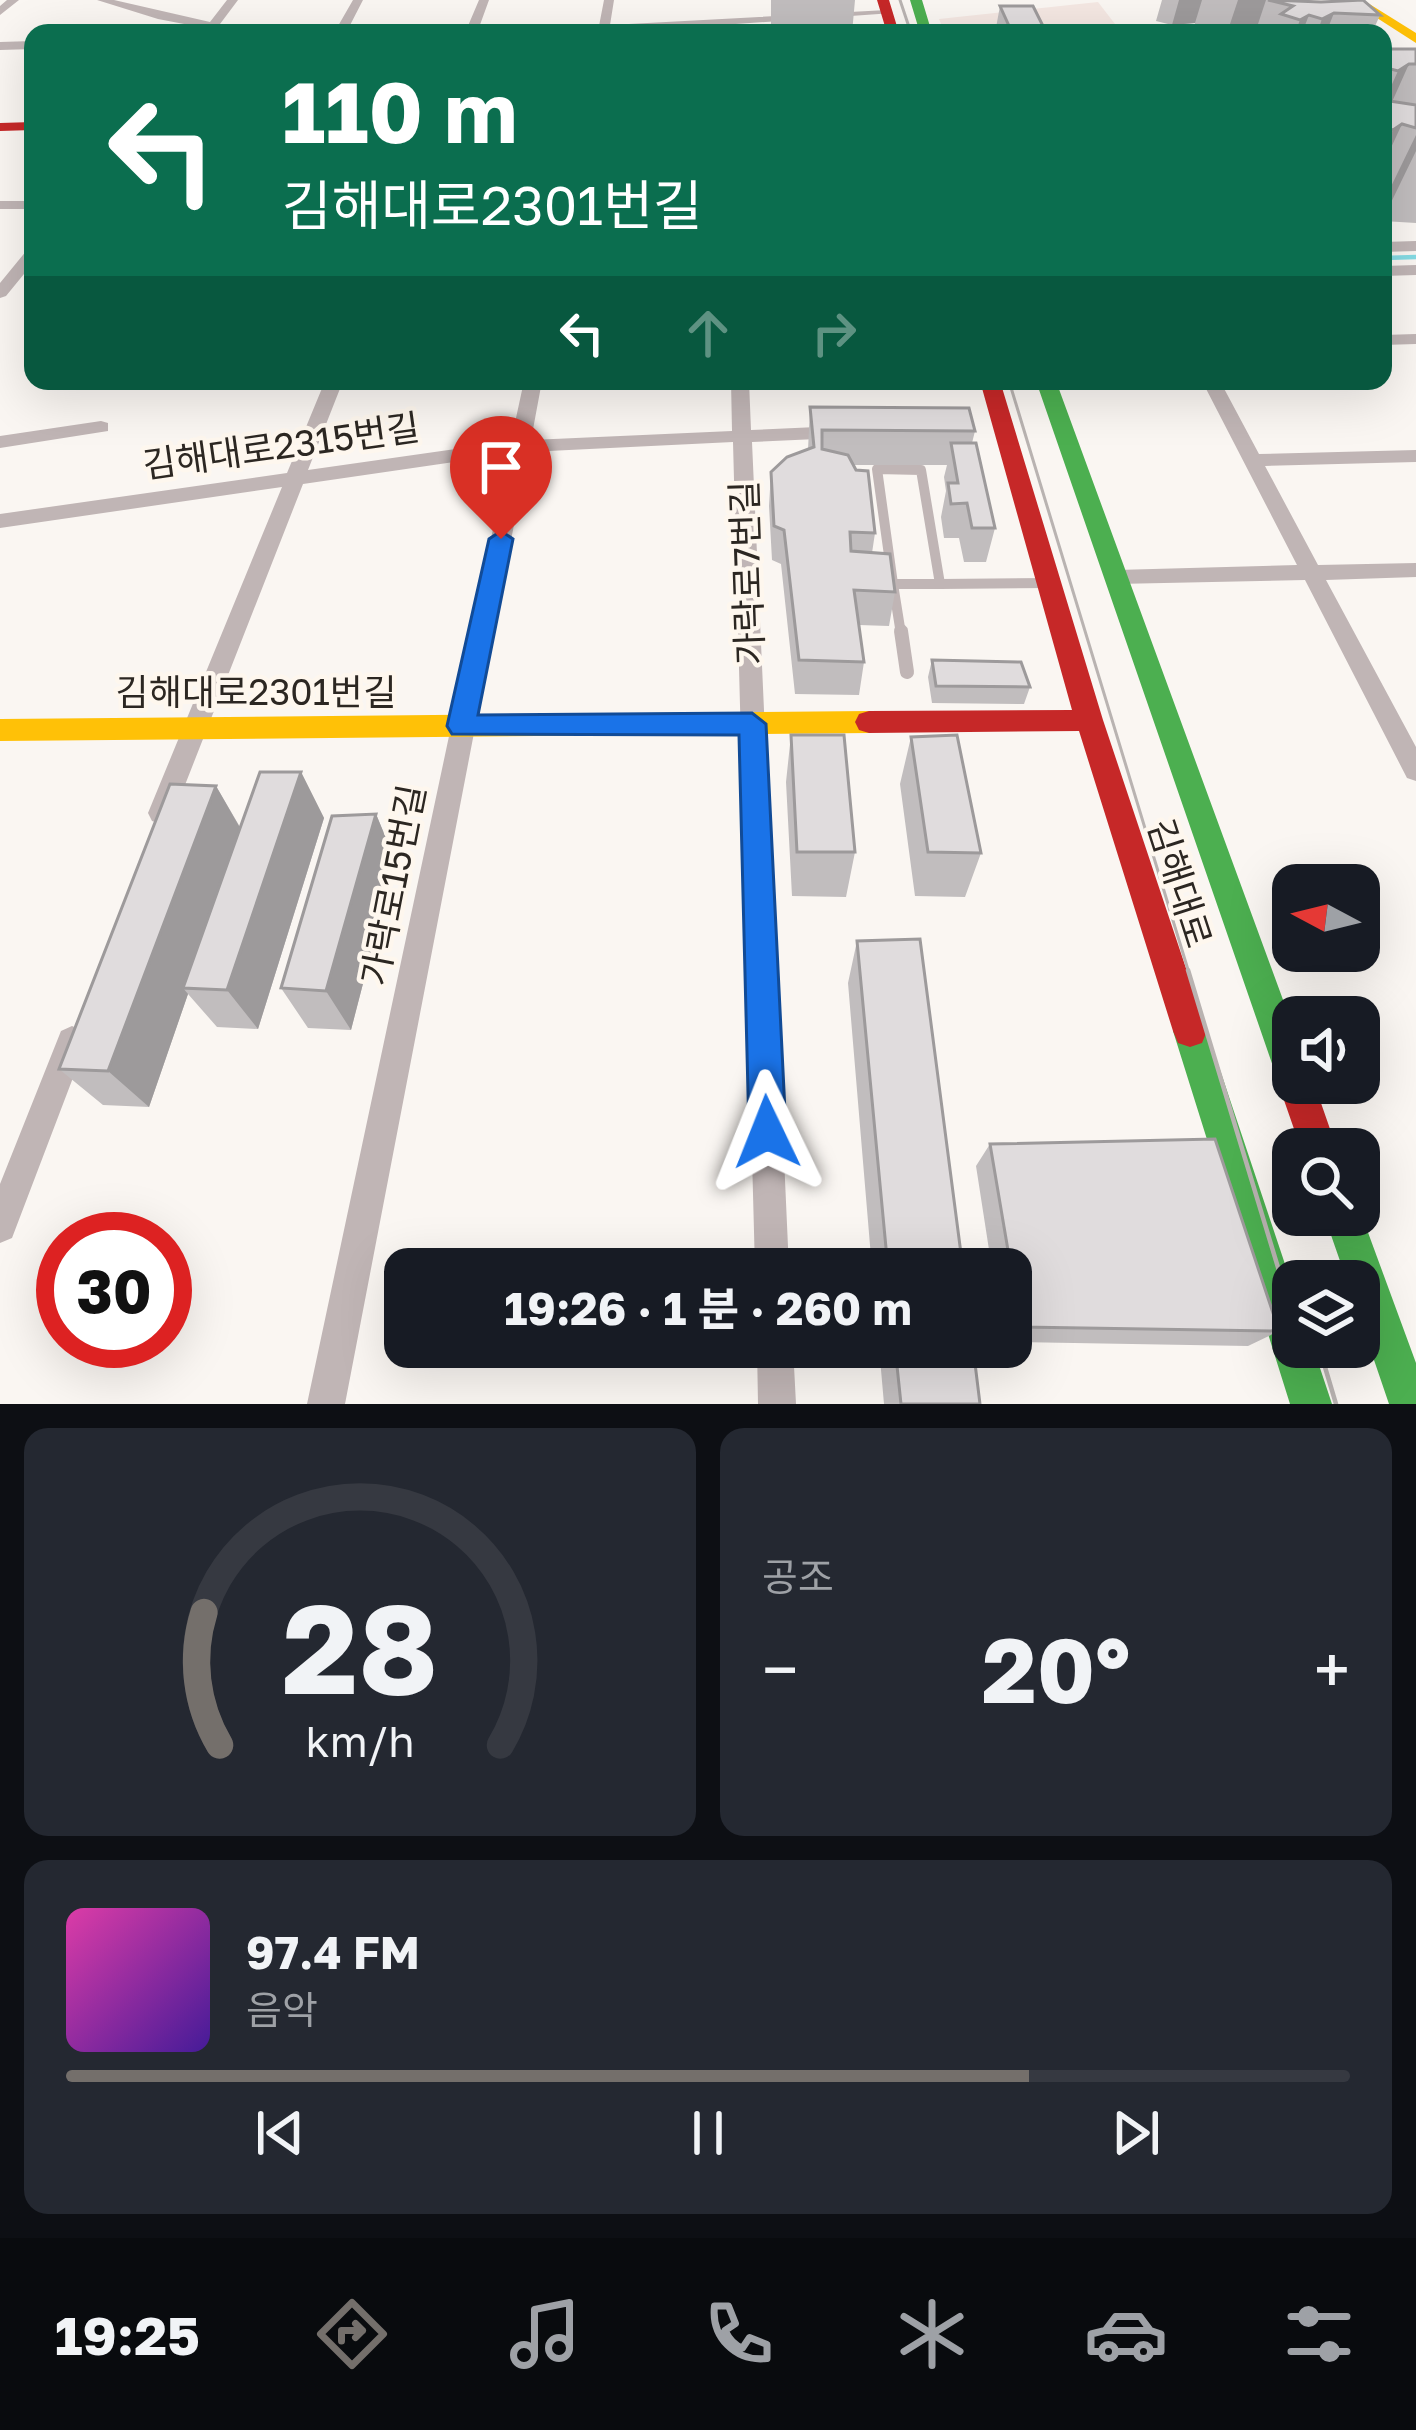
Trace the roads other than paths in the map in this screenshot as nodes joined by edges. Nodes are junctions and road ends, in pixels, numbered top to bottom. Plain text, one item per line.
1 (102, 0) edge
2 (233, 0) edge
3 (1355, 0) edge
4 (1384, 0) edge
5 (887, 15) edge
6 (1416, 20) edge
7 (188, 24) edge
8 (215, 24) edge
9 (778, 24) edge
10 (1416, 39) edge
11 (16, 278) edge
12 (0, 293) edge
13 (330, 390) edge
14 (531, 390) edge
15 (740, 390) edge
16 (990, 390) edge
17 (1049, 390) edge
18 (1216, 390) edge
19 (101, 427) dead end
20 (861, 431) edge
21 (742, 434) junction
22 (0, 442) edge
23 (520, 446) junction
24 (1416, 456) edge
25 (1253, 460) junction
26 (296, 476) junction
27 (0, 521) edge
28 (1416, 571) edge
29 (1312, 573) junction
30 (1116, 577) junction
31 (1049, 583) junction
32 (893, 584) junction
33 (940, 584) junction
34 (907, 672) dead end
35 (1416, 713) edge
36 (1387, 714) junction
37 (1089, 720) junction
38 (752, 724) junction
39 (461, 726) junction
40 (194, 729) junction
41 (0, 730) edge
42 (1416, 771) edge
43 (152, 837) edge
44 (85, 1010) edge
45 (1272, 1017) edge
46 (0, 1226) edge
47 (1351, 1236) edge
48 (771, 1248) edge
49 (776, 1368) edge
50 (1409, 1386) edge
51 (326, 1404) edge
52 (777, 1404) edge
53 (1311, 1404) edge

1 - 7 street
2 - 8 street
3 - 10 main road
4 - 6 main road
5 - 9 street
11 - 12 street
13 - 26 street
14 - 23 street, 가락로15번길
15 - 21 street, 가락로7번길
16 - 31 main road, 김해대로
17 - 30 main road, 김해대로
18 - 25 street
19 - 22 street
20 - 21 street, 김해대로2315번길
21 - 23 street, 김해대로2315번길
21 - 38 street, 가락로7번길
23 - 26 street, 김해대로2315번길
23 - 39 street, 가락로15번길
24 - 25 street
25 - 29 street
26 - 27 street, 김해대로2315번길
26 - 40 street
28 - 29 street
29 - 30 street
29 - 36 street
30 - 45 main road, 김해대로
31 - 33 lane
31 - 37 main road, 김해대로
32 - 33 lane
32 - 33 lane
32 - 34 lane
35 - 36 street
36 - 42 street
37 - 38 main road, 김해대로2301번길
37 - 53 main road, 김해대로
38 - 39 main road, 김해대로2301번길
38 - 48 street, 가락로7번길
39 - 40 main road, 김해대로2301번길
39 - 51 street, 가락로15번길
40 - 41 main road, 김해대로2301번길
40 - 43 street
44 - 46 street
47 - 50 main road
49 - 52 street

